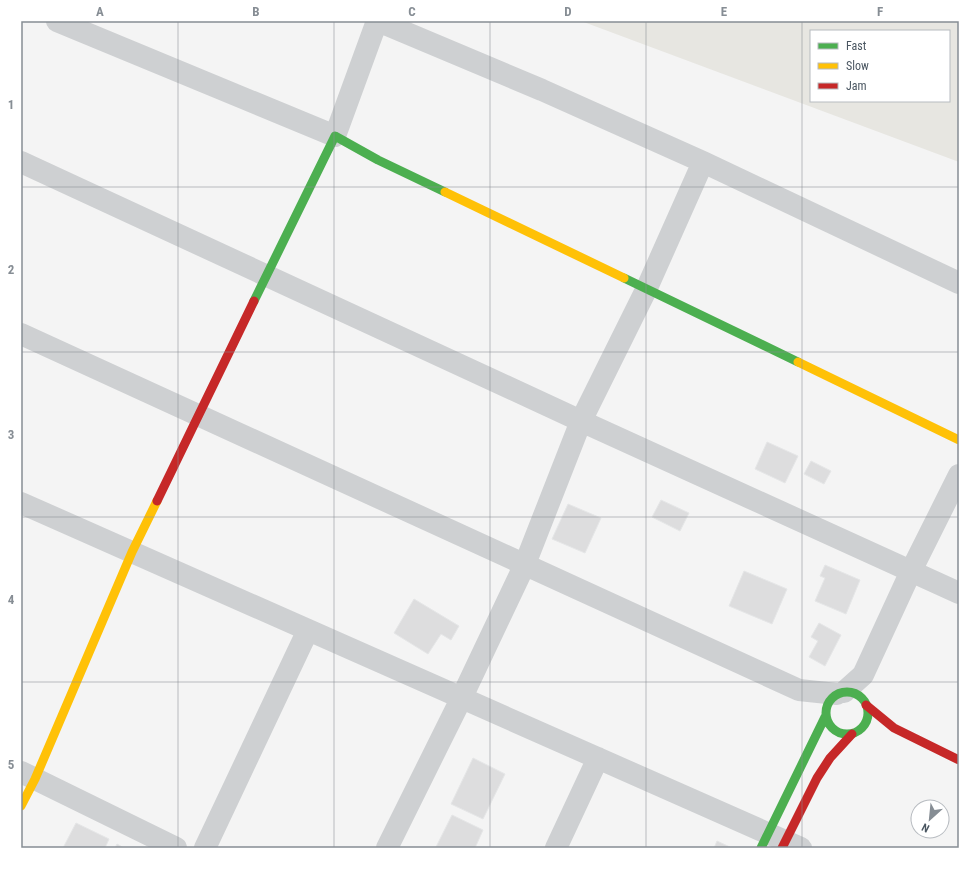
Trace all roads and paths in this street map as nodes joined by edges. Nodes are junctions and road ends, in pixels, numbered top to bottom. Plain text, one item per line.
1 (57, 21) edge
2 (377, 21) edge
3 (336, 136) junction
4 (21, 162) edge
5 (703, 162) junction
6 (268, 276) junction
7 (959, 283) edge
8 (646, 290) junction
9 (21, 334) edge
10 (199, 416) junction
11 (581, 421) junction
12 (959, 440) edge
13 (959, 475) edge
14 (21, 503) edge
15 (132, 552) junction
16 (525, 564) junction
17 (911, 571) junction
18 (959, 593) edge
19 (308, 630) junction
20 (799, 690) junction
21 (462, 698) junction
22 (852, 698) junction
23 (826, 717) junction
24 (894, 728) junction
25 (855, 733) junction
26 (598, 758) junction
27 (959, 760) edge
28 (28, 776) edge
29 (21, 806) edge
30 (780, 844) edge
31 (176, 848) edge
32 (205, 848) edge
33 (387, 848) edge
34 (556, 848) edge

1 - 3 street
2 - 3 street
2 - 5 street
3 - 6 street
3 - 8 street
4 - 6 street
5 - 7 street
5 - 8 street
6 - 10 street
6 - 11 street
8 - 11 street
8 - 12 street
9 - 10 street
10 - 15 street
10 - 16 street
11 - 16 street
11 - 17 street
13 - 17 street
14 - 15 street
15 - 19 street
15 - 28 street
16 - 20 street
16 - 21 street
17 - 18 street
17 - 22 street
19 - 21 street
19 - 32 street
20 - 22 street
20 - 23 street
21 - 26 street
21 - 33 street
22 - 23 street
22 - 24 street
22 - 25 street
23 - 25 street
23 - 30 street
24 - 25 street
24 - 27 street
25 - 30 street
26 - 30 street
26 - 34 street
28 - 29 street
28 - 31 street

